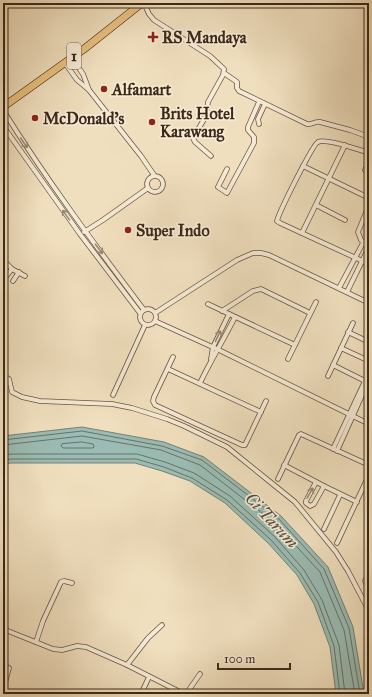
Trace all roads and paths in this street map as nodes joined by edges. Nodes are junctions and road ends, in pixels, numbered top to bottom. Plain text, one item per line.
1 (143, 3) edge
2 (72, 58) junction
3 (65, 63) junction
4 (224, 73) junction
5 (89, 90) junction
6 (259, 102) junction
7 (265, 104) junction
8 (3, 107) edge
9 (3, 110) edge
10 (259, 124) dead end
11 (3, 126) edge
12 (369, 137) edge
13 (345, 145) junction
14 (369, 153) edge
15 (210, 156) dead end
16 (369, 162) edge
17 (303, 166) junction
18 (227, 169) dead end
19 (365, 170) dead end
20 (154, 175) junction
21 (329, 178) junction
22 (148, 188) junction
23 (369, 198) edge
24 (316, 205) junction
25 (369, 205) edge
26 (345, 220) dead end
27 (85, 231) junction
28 (302, 233) junction
29 (80, 234) junction
30 (363, 243) junction
31 (369, 247) edge
32 (356, 258) junction
33 (3, 260) edge
34 (362, 261) junction
35 (369, 264) edge
36 (12, 269) junction
37 (19, 272) junction
38 (25, 276) dead end
39 (3, 280) edge
40 (13, 281) dead end
41 (339, 288) junction
42 (347, 292) junction
43 (316, 302) dead end
44 (369, 302) edge
45 (208, 304) dead end
46 (222, 311) junction
47 (142, 312) junction
48 (155, 313) junction
49 (310, 313) junction
50 (228, 314) junction
51 (235, 317) junction
52 (155, 321) junction
53 (353, 323) dead end
54 (145, 325) junction
55 (348, 332) junction
56 (369, 342) edge
57 (294, 345) junction
58 (213, 348) junction
59 (341, 348) junction
60 (218, 350) junction
61 (173, 357) dead end
62 (288, 358) dead end
63 (211, 359) junction
64 (369, 361) edge
65 (333, 365) junction
66 (168, 369) junction
67 (3, 376) edge
68 (328, 376) dead end
69 (367, 382) edge
70 (200, 383) junction
71 (113, 395) dead end
72 (266, 401) dead end
73 (261, 412) junction
74 (350, 415) junction
75 (369, 424) edge
76 (335, 450) junction
77 (284, 465) junction
78 (369, 465) edge
79 (369, 475) edge
80 (278, 478) dead end
81 (316, 482) junction
82 (324, 486) junction
83 (340, 495) junction
84 (356, 502) junction
85 (324, 529) dead end
86 (338, 543) dead end
87 (369, 573) edge
88 (72, 583) dead end
89 (369, 586) edge
90 (369, 611) edge
91 (162, 625) dead end
92 (3, 629) edge
93 (36, 642) junction
94 (3, 665) edge
95 (127, 665) junction
96 (200, 674) dead end
97 (149, 677) junction
98 (3, 690) edge
99 (141, 694) edge
100 (185, 694) edge

1 - 2 main road, 1
1 - 4 street
2 - 3 main road, 1
2 - 5 street
3 - 5 street
3 - 8 main road, 1
4 - 6 street
4 - 15 street
5 - 20 street
6 - 7 street
6 - 18 street
7 - 10 street
7 - 12 street
9 -> 27 street
29 -> 11 street
13 - 14 street
13 - 17 street
13 - 21 street
16 - 19 street
17 - 21 street
17 - 28 street
20 - 22 street
20 - 22 street
21 - 23 street
21 - 24 street
22 - 27 street
24 - 26 street
24 - 28 street
25 - 30 street
27 - 29 street
27 -> 47 street
28 - 32 street
29 - 47 street
30 - 31 street
30 - 32 street
31 - 34 street
32 - 34 street
32 - 41 street
33 - 36 street
34 - 35 street
34 - 42 street
36 - 37 street
36 - 39 street
37 - 38 street
37 - 40 street
41 - 42 street
41 - 48 street
42 - 44 street
43 - 49 street
45 - 46 street
46 - 49 street
46 - 50 street
47 - 48 street
47 - 54 street
48 - 52 street
49 - 57 street
50 - 51 street
58 -> 50 street
51 - 57 street
51 - 60 street
52 - 54 street
52 - 58 street
53 - 55 street
54 - 71 street
55 - 56 street
55 - 59 street
57 - 62 street
58 - 60 street
58 - 63 street
59 - 64 street
59 - 65 street
60 - 63 street
60 - 74 street
61 - 66 street
63 - 70 street
65 - 68 street
65 - 69 street
66 - 70 street
66 - 73 street
67 - 90 street
69 - 74 street
70 - 73 street
72 - 73 street
74 - 75 street
74 - 76 street
76 - 77 street
76 - 78 street
77 - 80 street
77 - 81 street
79 - 84 street
81 - 82 street
82 -> 81 street
82 - 83 street
83 - 84 street
83 - 85 street
84 - 86 street
87 - 89 street
88 - 93 street
91 - 95 street
92 - 93 street
93 - 95 street
94 - 98 street
95 - 97 street
96 - 100 street
97 - 99 street
97 - 100 street

